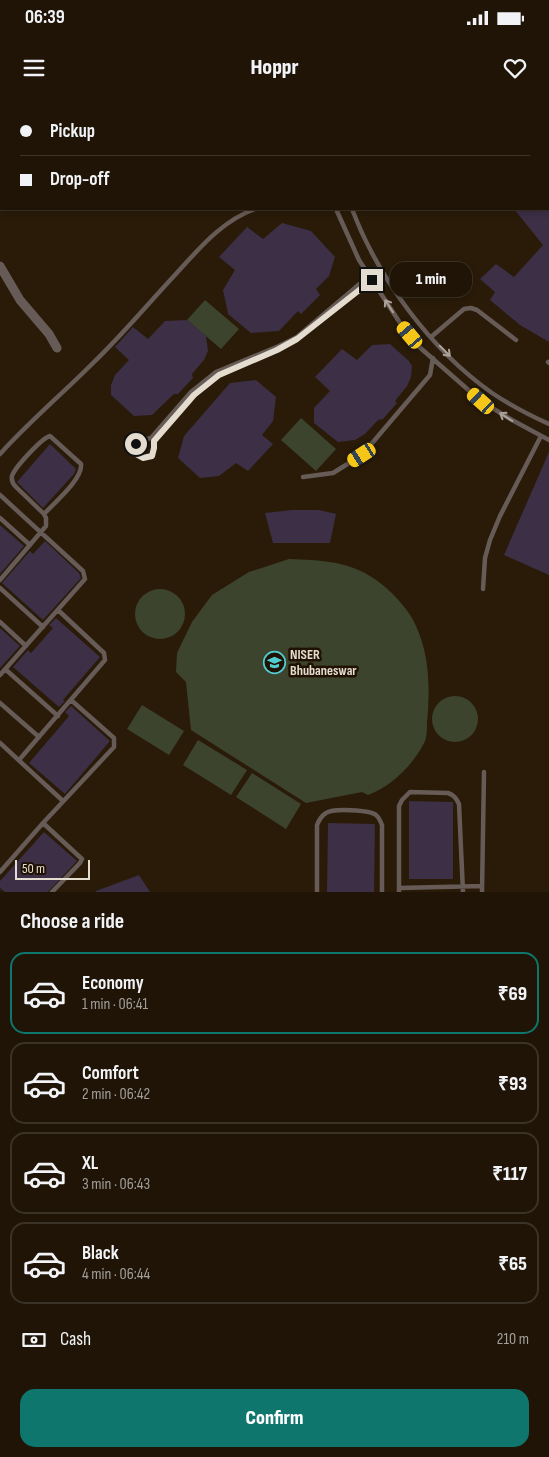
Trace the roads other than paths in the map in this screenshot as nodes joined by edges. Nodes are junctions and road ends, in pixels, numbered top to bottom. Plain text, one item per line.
1 (252, 210) edge
2 (336, 210) edge
3 (352, 210) edge
4 (0, 266) edge
5 (370, 278) junction
6 (431, 337) junction
7 (516, 340) dead end
8 (56, 348) dead end
9 (433, 358) junction
10 (549, 424) edge
11 (541, 436) junction
12 (549, 440) edge
13 (0, 454) edge
14 (303, 476) dead end
15 (0, 495) edge
16 (44, 514) junction
17 (0, 518) edge
18 (42, 532) junction
19 (30, 545) junction
20 (0, 580) edge
21 (0, 588) edge
22 (483, 589) dead end
23 (58, 610) junction
24 (0, 622) edge
25 (43, 627) junction
26 (26, 646) junction
27 (6, 669) junction
28 (0, 675) edge
29 (71, 700) junction
30 (0, 703) edge
31 (58, 716) junction
32 (39, 737) junction
33 (0, 743) edge
34 (19, 760) junction
35 (484, 772) dead end
36 (63, 801) junction
37 (43, 823) junction
38 (0, 872) edge
39 (463, 889) edge
40 (482, 889) edge
41 (399, 890) edge
42 (52, 892) edge
43 (316, 892) edge
44 (382, 892) edge

1 - 13 lane
2 - 5 lane
3 - 6 lane
4 - 8 street
5 - 5 lane
9 -> 5 lane
6 - 7 lane
6 -> 10 lane
11 -> 9 lane
9 - 14 lane
11 - 12 lane
11 - 22 lane
15 - 18 lane
16 - 16 lane
16 - 18 lane
17 - 19 lane
18 - 19 lane
18 - 23 lane
19 - 20 lane
21 - 25 lane
23 - 25 lane
23 - 29 lane
24 - 26 lane
25 - 26 lane
26 - 27 lane
27 - 28 lane
27 - 31 lane
29 - 31 lane
29 - 36 lane
30 - 32 lane
31 - 32 lane
32 - 34 lane
33 - 34 lane
34 - 36 lane
35 - 40 lane
36 - 37 lane
37 - 38 lane
37 - 42 lane
39 - 40 lane
39 - 41 lane
39 - 41 lane
43 - 44 lane

